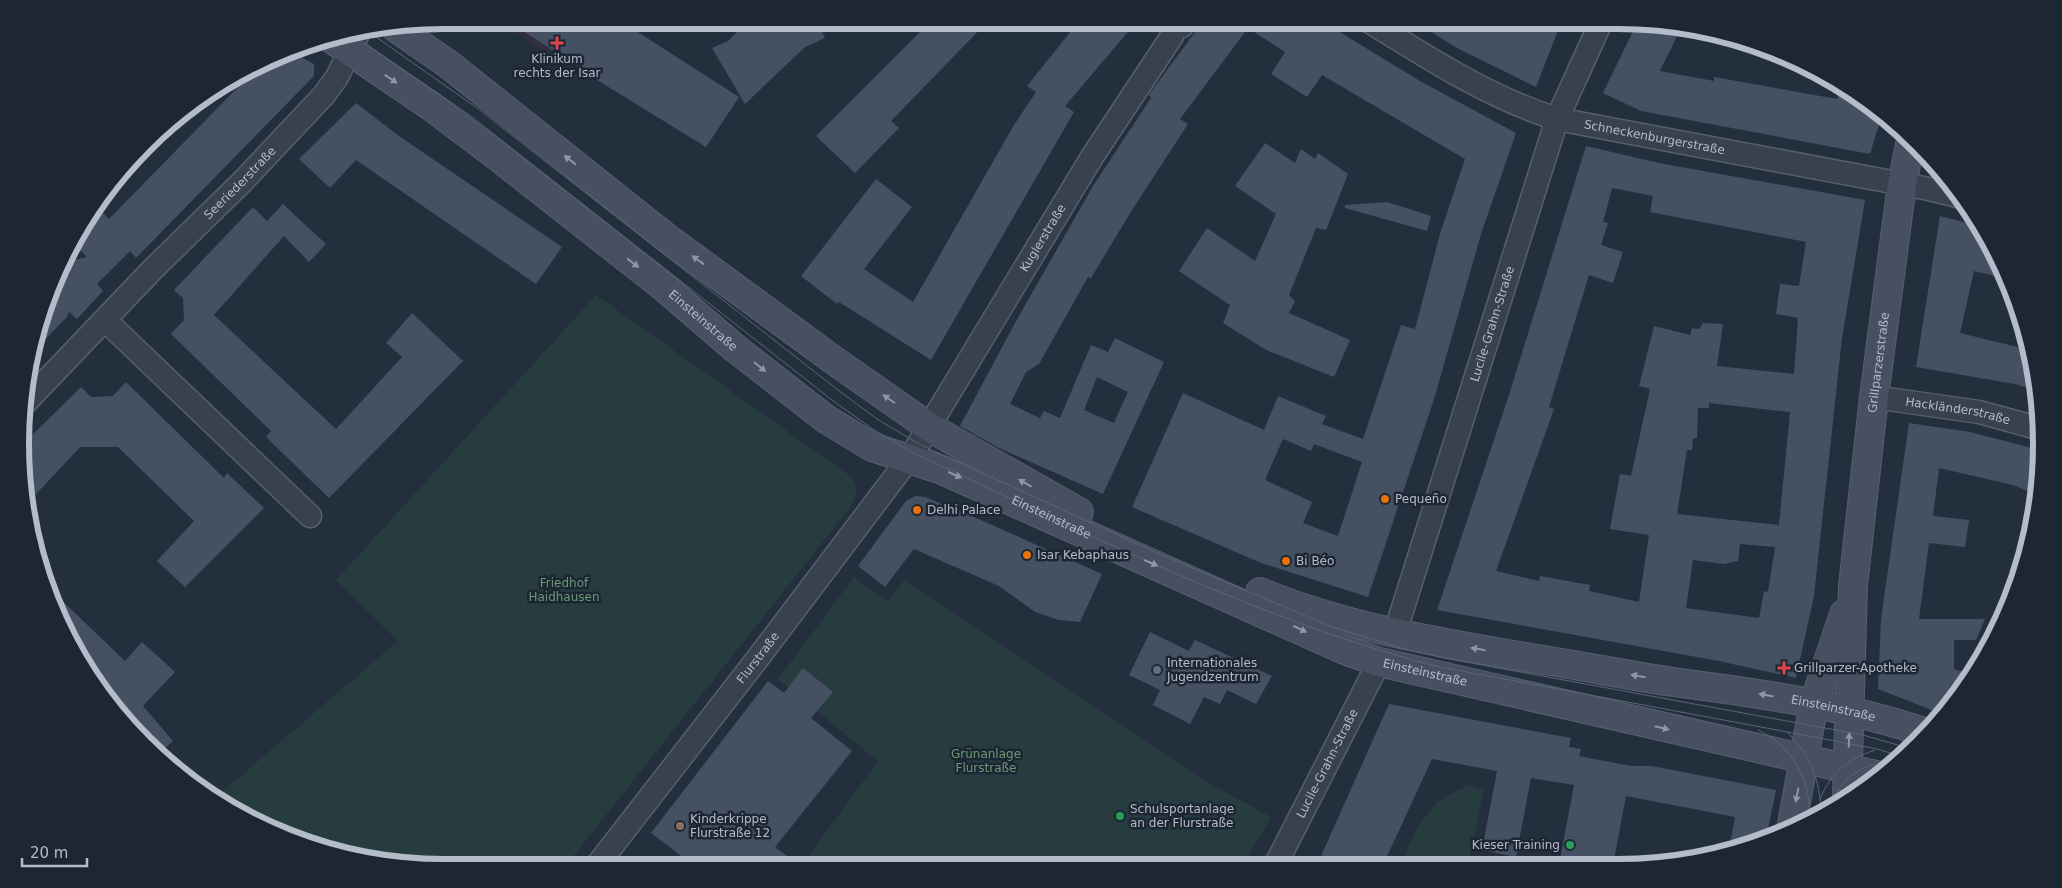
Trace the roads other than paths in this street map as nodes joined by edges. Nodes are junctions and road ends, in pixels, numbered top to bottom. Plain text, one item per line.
1 (1176, 29) edge
2 (1381, 29) edge
3 (1598, 29) edge
4 (401, 31) edge
5 (347, 41) edge
6 (1557, 120) junction
7 (1909, 148) edge
8 (1902, 184) junction
9 (1950, 195) edge
10 (106, 321) junction
11 (32, 396) edge
12 (1874, 397) junction
13 (2032, 427) edge
14 (919, 443) junction
15 (310, 516) dead end
16 (1853, 586) junction
17 (1395, 634) junction
18 (1379, 662) junction
19 (1814, 704) junction
20 (1850, 711) junction
21 (1919, 731) edge
22 (1804, 760) junction
23 (1848, 769) junction
24 (1870, 774) edge
25 (1847, 790) edge
26 (1793, 820) edge
27 (602, 859) edge
28 (1279, 859) edge

1 - 14 street, Kuglerstraße
2 - 6 street, Schneckenburgerstraße
3 - 6 street, Lucile-Grahn-Straße
14 -> 4 main road, Einsteinstraße
5 - 10 street, Seeriederstraße
5 -> 14 main road, Einsteinstraße
6 - 8 street, Schneckenburgerstraße
6 - 17 street, Lucile-Grahn-Straße
7 - 8 main road, Grillparzerstraße
8 - 9 street, Schneckenburgerstraße
8 - 12 main road, Grillparzerstraße
10 - 11 street, Seeriederstraße
10 - 15 street
12 - 13 street, Hackländerstraße
12 - 16 main road, Grillparzerstraße
17 -> 14 main road, Einsteinstraße
14 -> 18 main road, Einsteinstraße
14 - 27 street, Flurstraße
16 - 19 main road, Grillparzerstraße
16 - 20 main road, Grillparzerstraße
19 -> 17 main road, Einsteinstraße
18 -> 22 main road, Einsteinstraße
18 - 28 street, Lucile-Grahn-Straße
19 - 20 main road, Einsteinstraße
19 - 22 main road, Grillparzerstraße
20 - 21 main road, Einsteinstraße
23 -> 20 main road, Grillparzerstraße
22 - 23 main road, Einsteinstraße
22 -> 26 main road, Grillparzerstraße
23 - 24 main road, Einsteinstraße
23 - 25 main road, Grillparzerstraße

